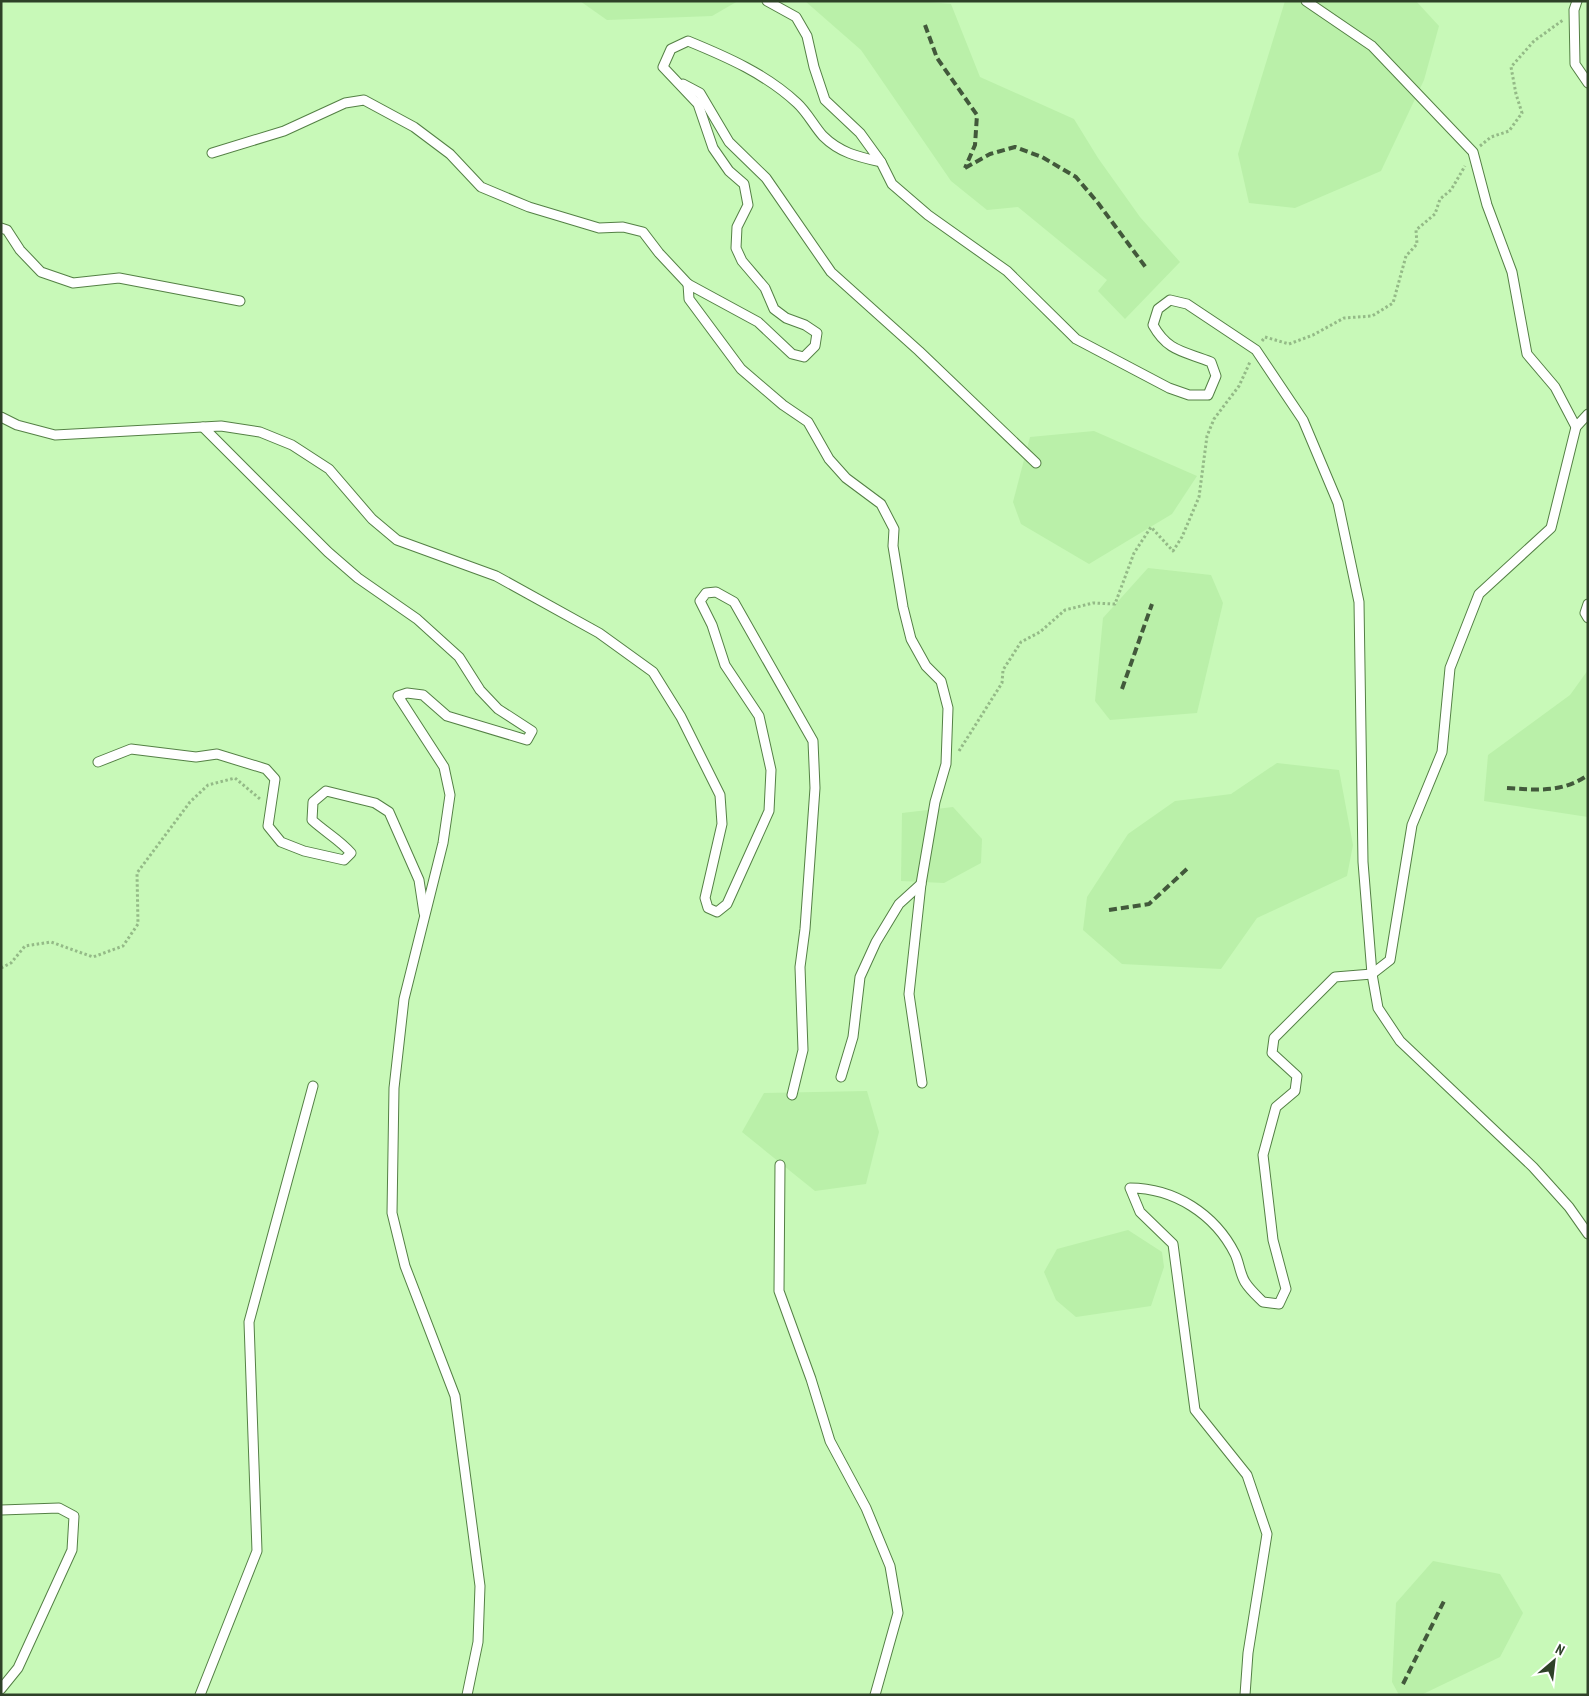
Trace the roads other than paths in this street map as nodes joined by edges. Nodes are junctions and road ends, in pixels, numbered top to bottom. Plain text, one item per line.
1 (767, 1) edge
2 (1306, 1) edge
3 (1577, 1) edge
4 (676, 80) junction
5 (1588, 83) edge
6 (212, 153) dead end
7 (881, 162) junction
8 (1, 228) edge
9 (688, 284) junction
10 (240, 301) dead end
11 (1588, 414) edge
12 (1, 417) edge
13 (203, 427) junction
14 (1576, 427) junction
15 (1036, 463) dead end
16 (1588, 604) edge
17 (1588, 618) edge
18 (98, 762) dead end
19 (921, 884) junction
20 (424, 918) junction
21 (1372, 974) junction
22 (841, 1077) dead end
23 (922, 1082) dead end
24 (312, 1086) dead end
25 (792, 1094) dead end
26 (780, 1165) dead end
27 (1588, 1234) edge
28 (1, 1510) edge
29 (1, 1689) edge
30 (200, 1695) edge
31 (467, 1695) edge
32 (875, 1695) edge
33 (1244, 1695) edge

1 - 7 lane
2 - 14 lane
3 - 5 lane
4 - 7 lane
4 - 9 lane
4 - 15 lane
6 - 9 lane
7 - 21 lane
8 - 10 lane
9 - 19 lane
11 - 14 lane
12 - 13 lane
13 - 20 lane
13 - 25 lane
14 - 21 lane
16 - 17 lane
18 - 20 lane
19 - 22 lane
19 - 23 lane
20 - 31 lane
21 - 27 lane
21 - 33 lane
24 - 30 lane
26 - 32 lane
28 - 29 lane

